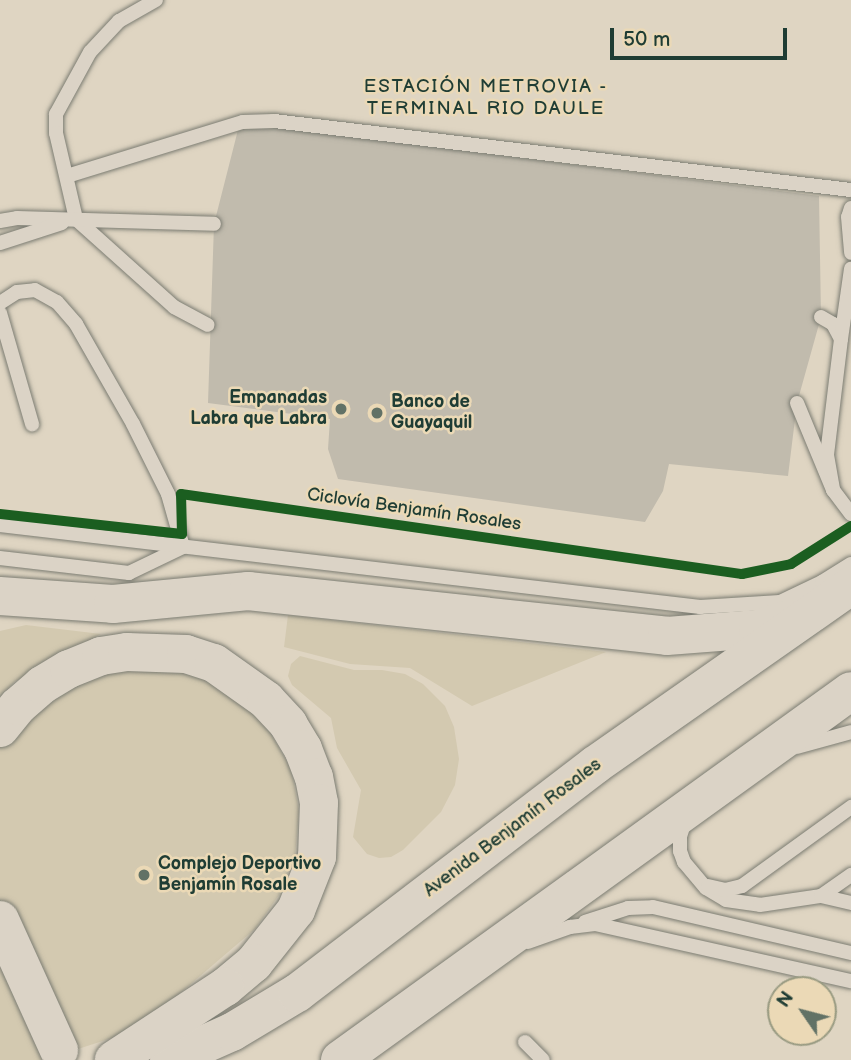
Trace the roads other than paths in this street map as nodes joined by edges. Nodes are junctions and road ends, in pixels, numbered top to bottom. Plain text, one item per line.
1 (156, 0) edge
2 (67, 176) junction
3 (851, 190) edge
4 (851, 208) edge
5 (76, 219) junction
6 (0, 222) edge
7 (214, 224) dead end
8 (0, 243) edge
9 (851, 253) edge
10 (851, 268) edge
11 (0, 303) edge
12 (0, 313) edge
13 (821, 317) dead end
14 (208, 325) dead end
15 (841, 339) junction
16 (797, 403) dead end
17 (32, 424) dead end
18 (833, 490) junction
19 (851, 514) edge
20 (0, 525) edge
21 (183, 547) junction
22 (0, 558) edge
23 (851, 564) edge
24 (851, 586) edge
25 (0, 596) edge
26 (817, 610) junction
27 (851, 691) edge
28 (1, 727) edge
29 (851, 732) edge
30 (755, 759) junction
31 (702, 797) junction
32 (851, 807) edge
33 (851, 875) edge
34 (698, 880) junction
35 (821, 896) junction
36 (851, 903) edge
37 (0, 920) edge
38 (570, 928) junction
39 (851, 953) edge
40 (472, 966) junction
41 (0, 967) edge
42 (851, 981) edge
43 (426, 999) junction
44 (525, 1042) dead end
45 (62, 1055) edge
46 (114, 1060) edge
47 (169, 1060) edge
48 (340, 1060) edge
49 (383, 1060) edge
50 (543, 1060) edge

1 - 2 lane
2 - 3 lane
2 - 5 lane
4 - 9 lane
5 - 6 lane
5 - 7 lane
5 - 8 lane
5 - 14 lane
10 - 15 lane
11 - 21 lane
12 - 17 lane
13 - 15 lane
15 - 18 lane
16 - 18 lane
18 - 19 lane
20 - 21 lane
21 - 22 lane
21 - 23 lane
24 - 26 main road, Avenida Benjamín Rosales
25 - 26 main road
26 - 47 main road, Avenida Benjamín Rosales
27 - 30 main road
28 - 46 main road
29 - 30 lane
30 - 31 main road
31 - 34 lane
31 - 40 main road
32 - 34 lane
33 - 35 lane
34 - 35 lane
35 - 36 lane
37 - 45 main road
38 - 39 lane
38 - 40 lane
38 - 42 lane
40 - 43 main road
41 - 45 main road
43 - 48 main road
43 - 49 main road
44 - 50 lane

